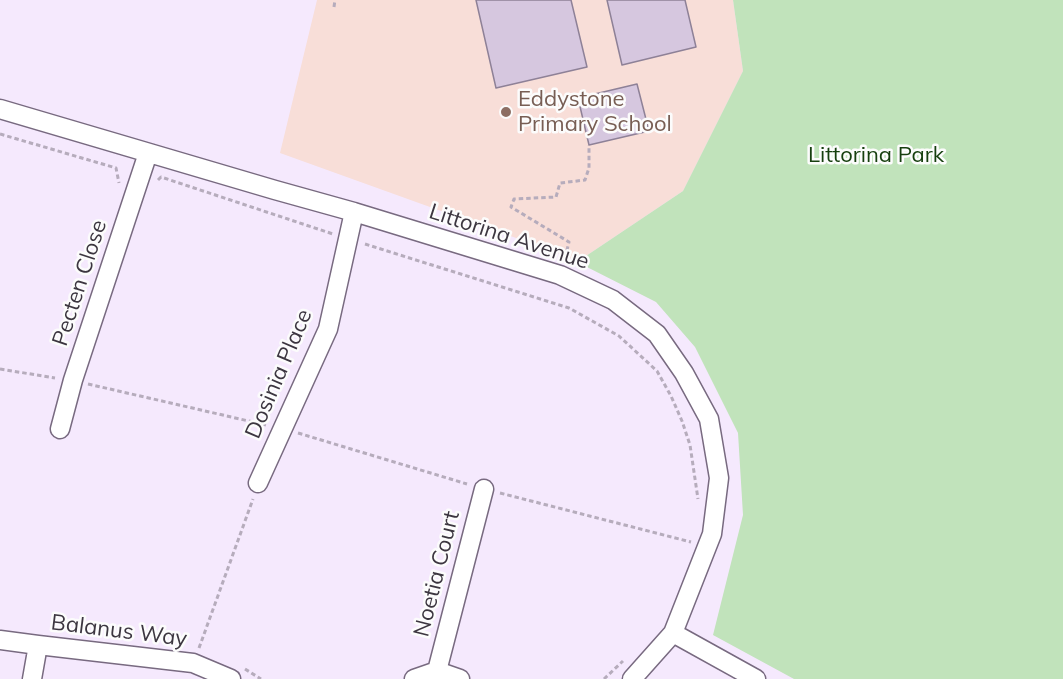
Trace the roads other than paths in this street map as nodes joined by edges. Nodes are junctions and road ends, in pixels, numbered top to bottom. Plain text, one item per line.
1 (0, 109) edge
2 (148, 153) junction
3 (354, 212) junction
4 (60, 429) dead end
5 (258, 483) road end
6 (484, 489) road end
7 (673, 633) junction
8 (0, 639) edge
9 (38, 645) junction
10 (437, 671) junction
11 (32, 679) edge
12 (231, 679) edge
13 (414, 679) edge
14 (460, 679) edge
15 (632, 679) edge
16 (756, 679) edge

1 - 2 street, Littorina Avenue
2 - 3 street, Littorina Avenue
2 - 4 street, Pecten Close
3 - 5 street, Dosinia Place
3 - 7 street, Littorina Avenue
6 - 10 street, Noetia Court
7 - 15 street, Littorina Avenue
7 - 16 street
8 - 9 street, Balanus Way
9 - 11 street
9 - 12 street, Balanus Way
10 - 13 street
10 - 14 street

